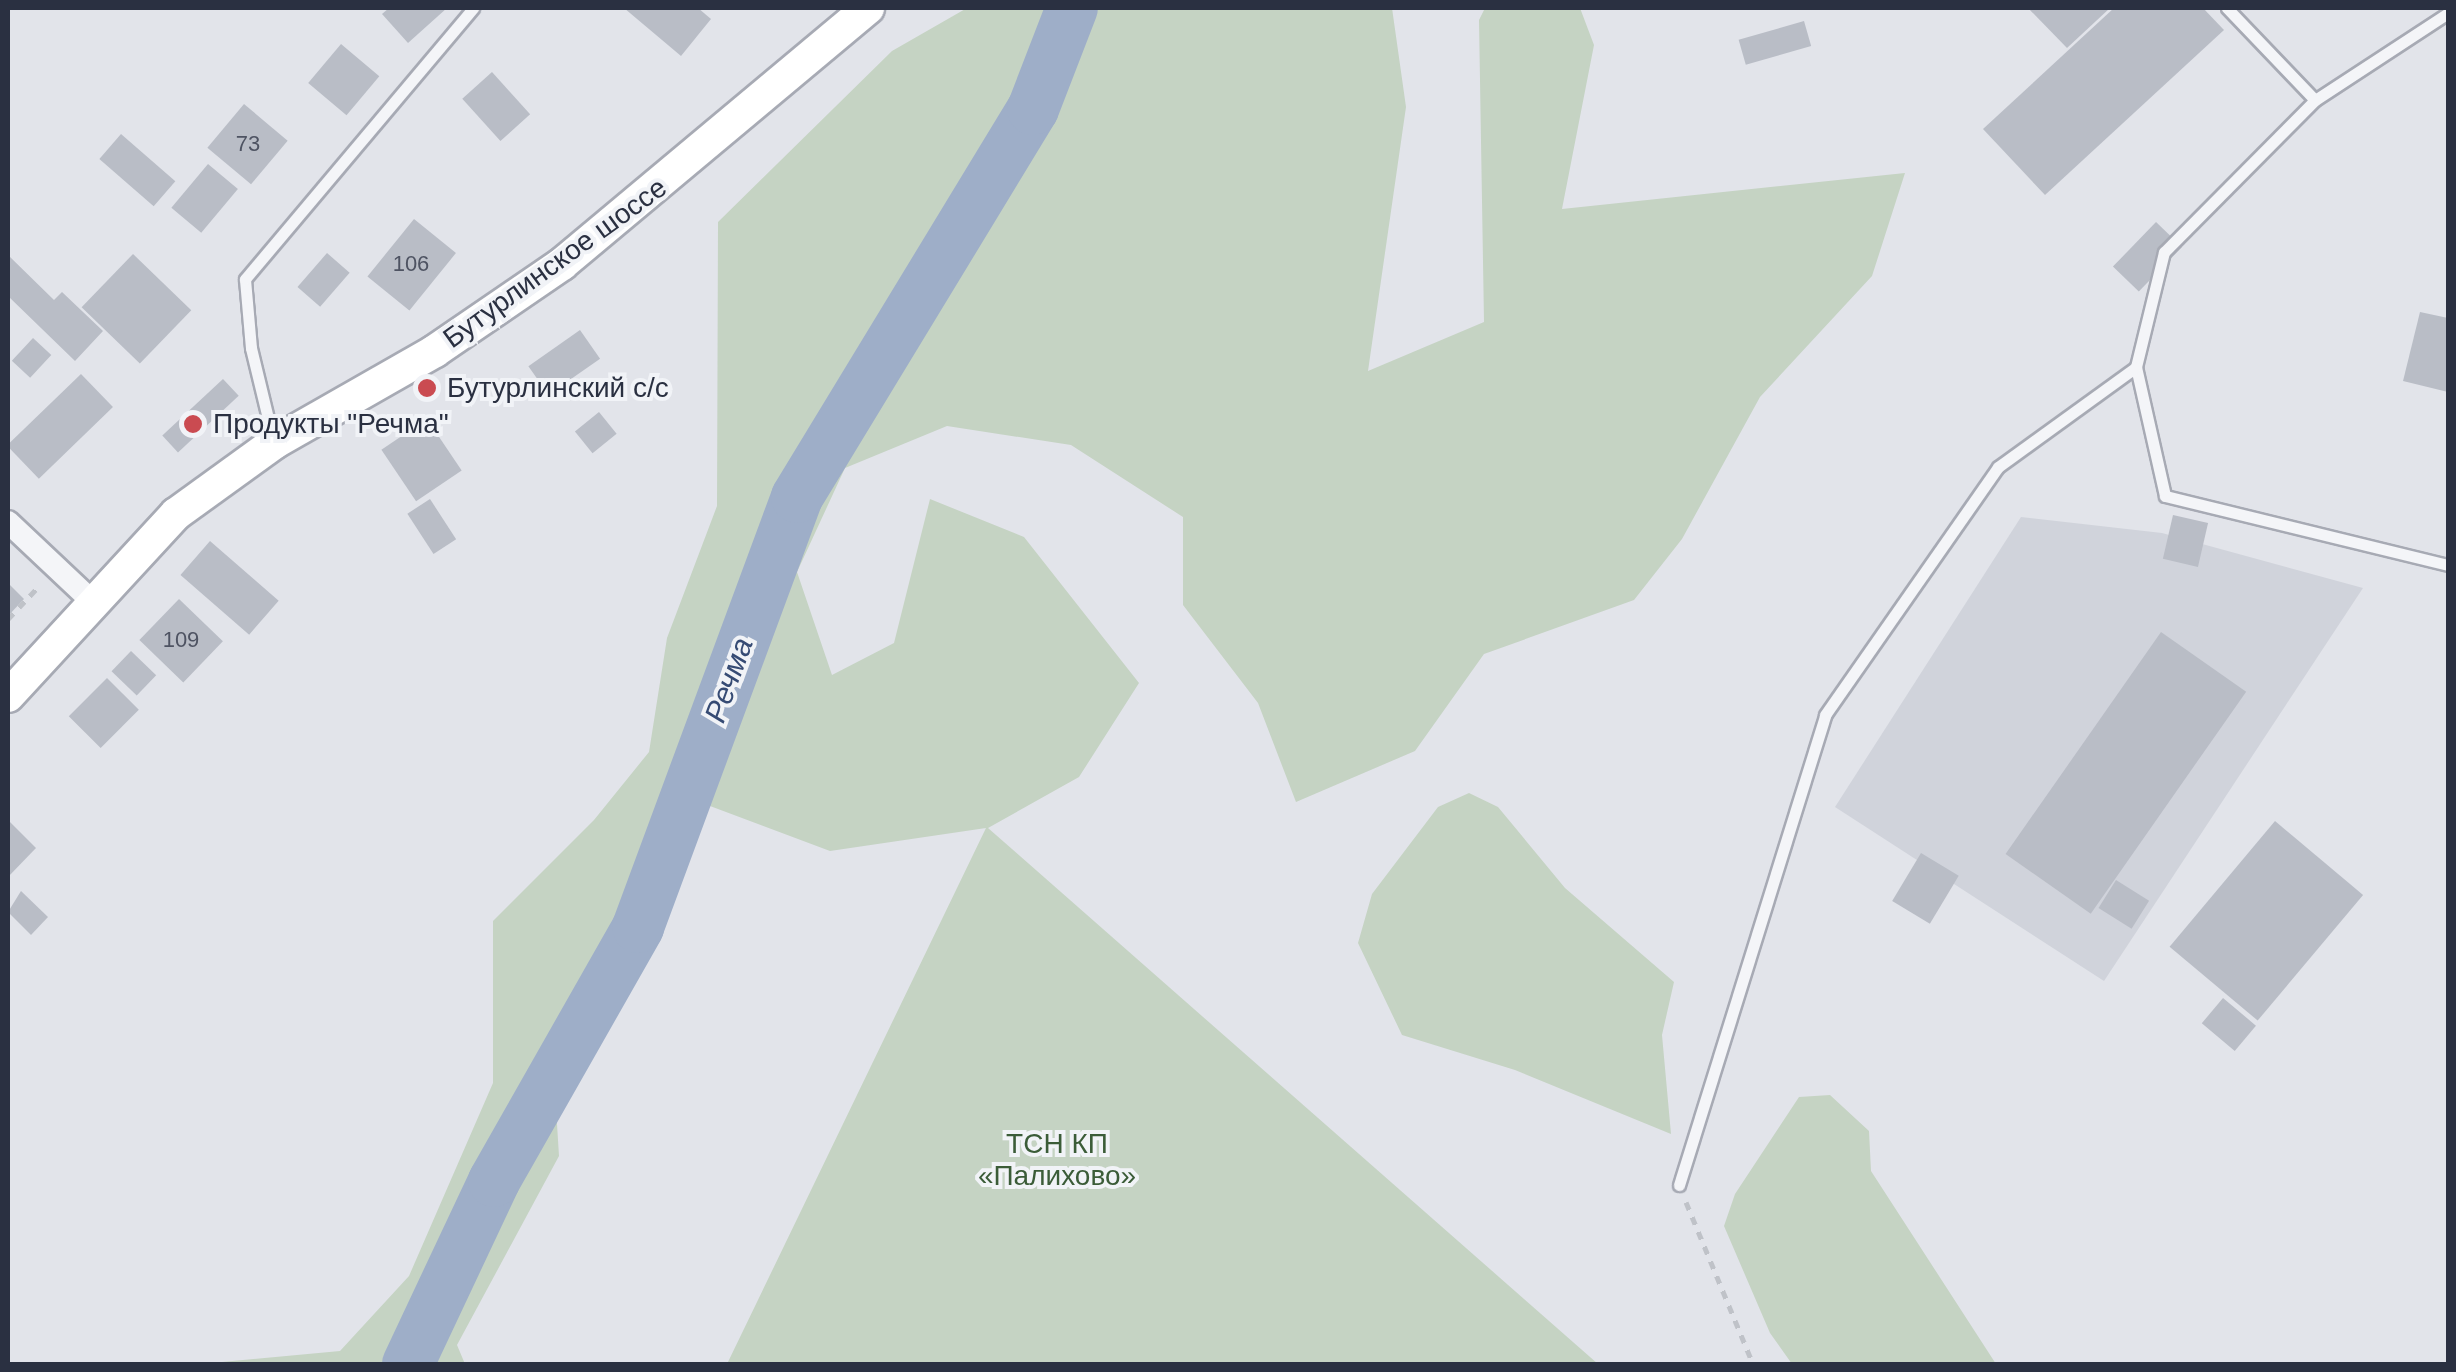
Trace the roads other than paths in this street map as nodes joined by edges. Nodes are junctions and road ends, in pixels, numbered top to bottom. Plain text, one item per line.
1 (473, 8) edge
2 (868, 8) edge
3 (2228, 8) edge
4 (2448, 13) edge
5 (2316, 100) junction
6 (2136, 367) junction
7 (274, 444) junction
8 (8, 522) edge
9 (2448, 565) edge
10 (92, 602) junction
11 (8, 696) edge
12 (1679, 1185) road end

1 - 7 lane
2 - 7 main road, Бутурлинское шоссе
3 - 5 lane
4 - 5 lane
5 - 6 lane
6 - 9 lane
6 - 12 lane
7 - 10 main road, Бутурлинское шоссе
8 - 10 street
10 - 11 main road, Бутурлинское шоссе

